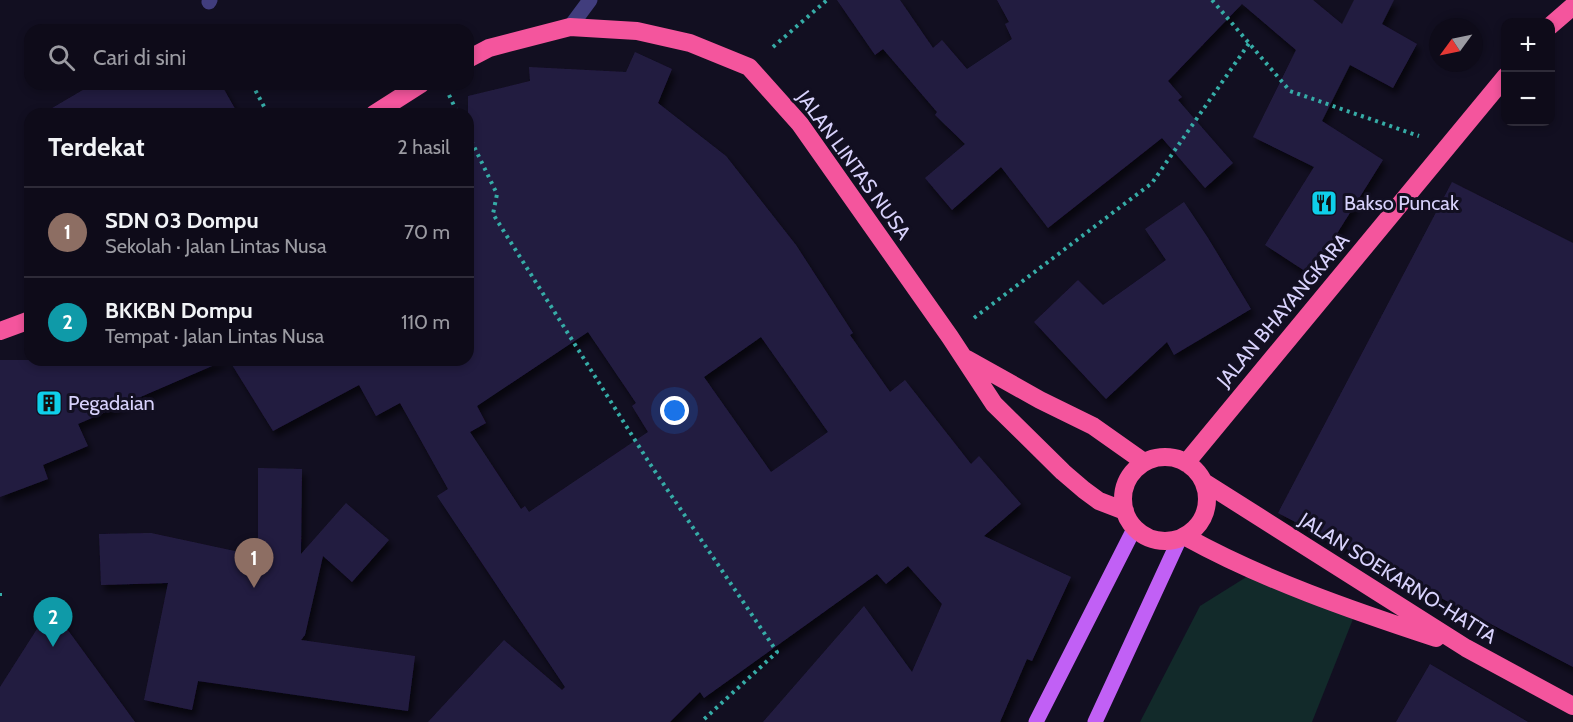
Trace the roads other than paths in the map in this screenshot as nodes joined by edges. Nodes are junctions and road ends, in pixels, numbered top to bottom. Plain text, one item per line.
1 (590, 0) edge
2 (1573, 6) edge
3 (1555, 22) edge
4 (570, 27) junction
5 (474, 56) edge
6 (1501, 82) edge
7 (412, 90) edge
8 (383, 108) edge
9 (24, 322) edge
10 (0, 331) edge
11 (963, 356) junction
12 (1144, 462) junction
13 (1186, 463) junction
14 (1204, 482) junction
15 (1125, 511) junction
16 (1134, 529) junction
17 (1182, 538) junction
18 (1466, 648) junction
19 (1573, 706) edge
20 (1035, 722) edge
21 (1095, 722) edge

1 - 4 street
2 - 3 highway
4 - 5 highway, JALAN LINTAS NUSA
4 - 11 highway, JALAN LINTAS NUSA
6 - 13 highway, JALAN BHAYANGKARA
7 - 8 highway
9 - 10 highway
11 - 12 highway, JALAN LINTAS NUSA
11 - 15 highway, JALAN LINTAS NUSA
12 - 13 highway
12 - 15 highway
13 - 14 highway
14 - 17 highway
14 - 18 highway, JALAN SOEKARNO-HATTA
15 - 16 highway
16 - 17 highway
16 - 20 main road
17 - 18 highway
17 - 21 main road
18 - 19 highway, JALAN SOEKARNO-HATTA

